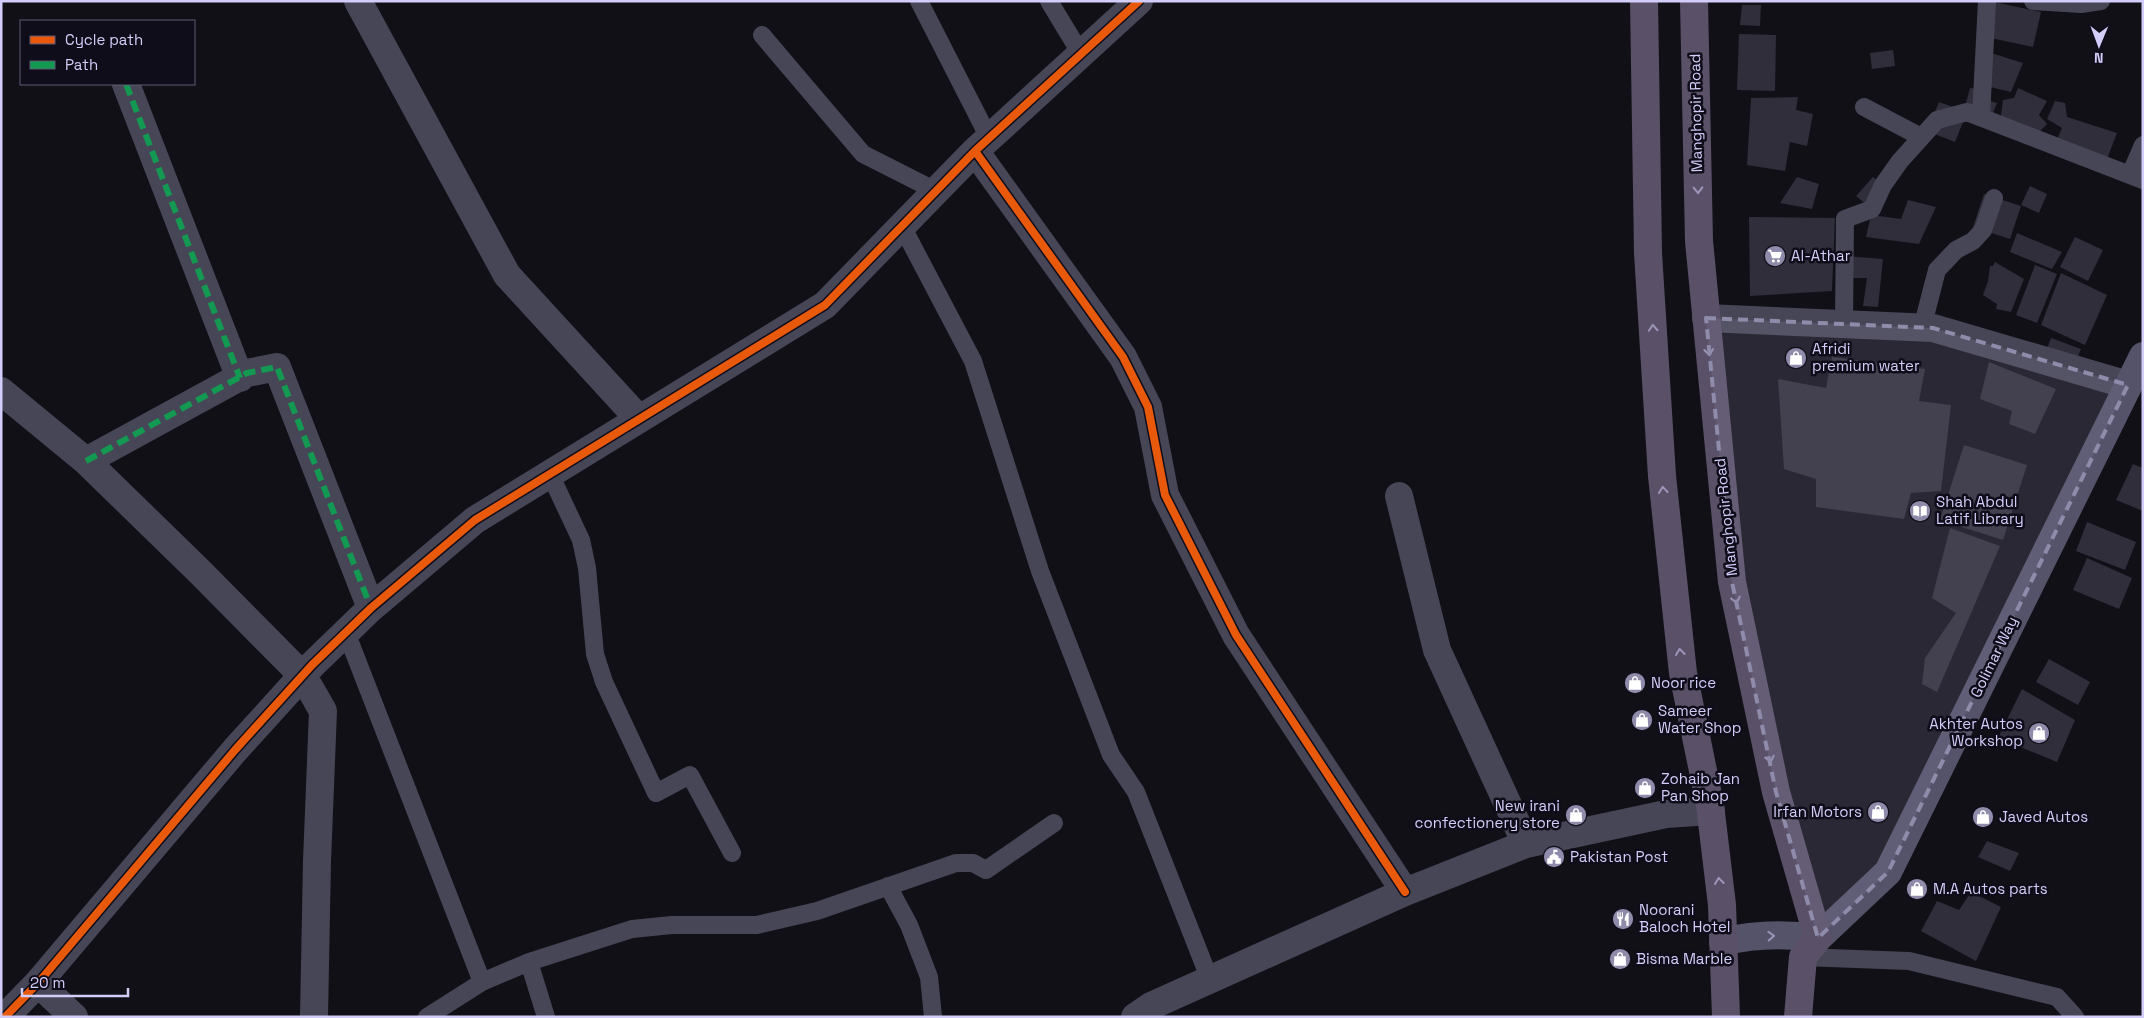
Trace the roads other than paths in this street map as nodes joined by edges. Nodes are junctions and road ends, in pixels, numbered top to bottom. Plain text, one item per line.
1 (358, 1) edge
2 (918, 1) edge
3 (1050, 1) edge
4 (1139, 1) edge
5 (1644, 1) edge
6 (1694, 1) edge
7 (1987, 1) edge
8 (2033, 1) edge
9 (2101, 1) edge
10 (762, 35) dead end
11 (1081, 54) junction
12 (126, 85) edge
13 (1864, 107) dead end
14 (1981, 117) junction
15 (1921, 137) junction
16 (982, 144) junction
17 (2143, 145) edge
18 (2137, 178) edge
19 (936, 191) junction
20 (1994, 198) dead end
21 (902, 226) junction
22 (1706, 318) junction
23 (1844, 324) junction
24 (1922, 328) junction
25 (2143, 356) edge
26 (240, 378) junction
27 (2128, 386) junction
28 (1, 391) edge
29 (639, 419) junction
30 (86, 461) junction
31 (550, 474) junction
32 (1400, 496) dead end
33 (371, 608) junction
34 (346, 632) junction
35 (303, 676) junction
36 (1711, 811) junction
37 (1054, 823) dead end
38 (1526, 844) junction
39 (732, 853) dead end
40 (888, 886) junction
41 (1405, 892) junction
42 (1723, 942) junction
43 (1810, 947) junction
44 (528, 962) junction
45 (1210, 980) junction
46 (482, 982) junction
47 (38, 983) junction
48 (5, 1017) edge
49 (74, 1017) edge
50 (314, 1017) edge
51 (427, 1017) edge
52 (546, 1017) edge
53 (933, 1017) edge
54 (1135, 1017) edge
55 (1726, 1017) edge
56 (1798, 1017) edge
57 (2076, 1017) edge

1 - 29 street
2 - 16 lane
3 - 11 lane
4 - 11 street
36 -> 5 main road
6 -> 22 main road, Manghopir Road
7 - 14 lane
8 - 9 lane
10 - 19 lane
11 - 16 street
12 - 26 street
13 - 15 lane
14 - 15 lane
14 - 18 lane
15 - 23 lane
16 - 19 street
16 - 41 street
17 - 18 lane
19 - 21 street
20 - 24 lane
21 - 29 street
21 - 45 lane
22 - 23 street
22 -> 43 main road, Manghopir Road
23 - 24 street
24 - 27 street
25 - 27 main road, Golimar Way
26 - 30 street
26 - 33 street
27 - 43 main road, Golimar Way
28 - 30 street
29 - 31 street
30 - 35 street
31 - 33 street
31 - 39 lane
32 - 38 street
33 - 34 street
34 - 35 street
34 - 46 lane
35 - 47 street
35 - 50 street
36 - 38 street
42 -> 36 main road
37 - 40 lane
38 - 41 street
40 - 44 lane
40 - 53 lane
41 - 45 street
42 -> 43 main road
42 - 55 main road
43 - 56 main road, Manghopir Road
43 - 57 lane
44 - 46 lane
44 - 52 lane
45 - 54 street
46 - 51 lane
47 - 48 street
47 - 49 street

